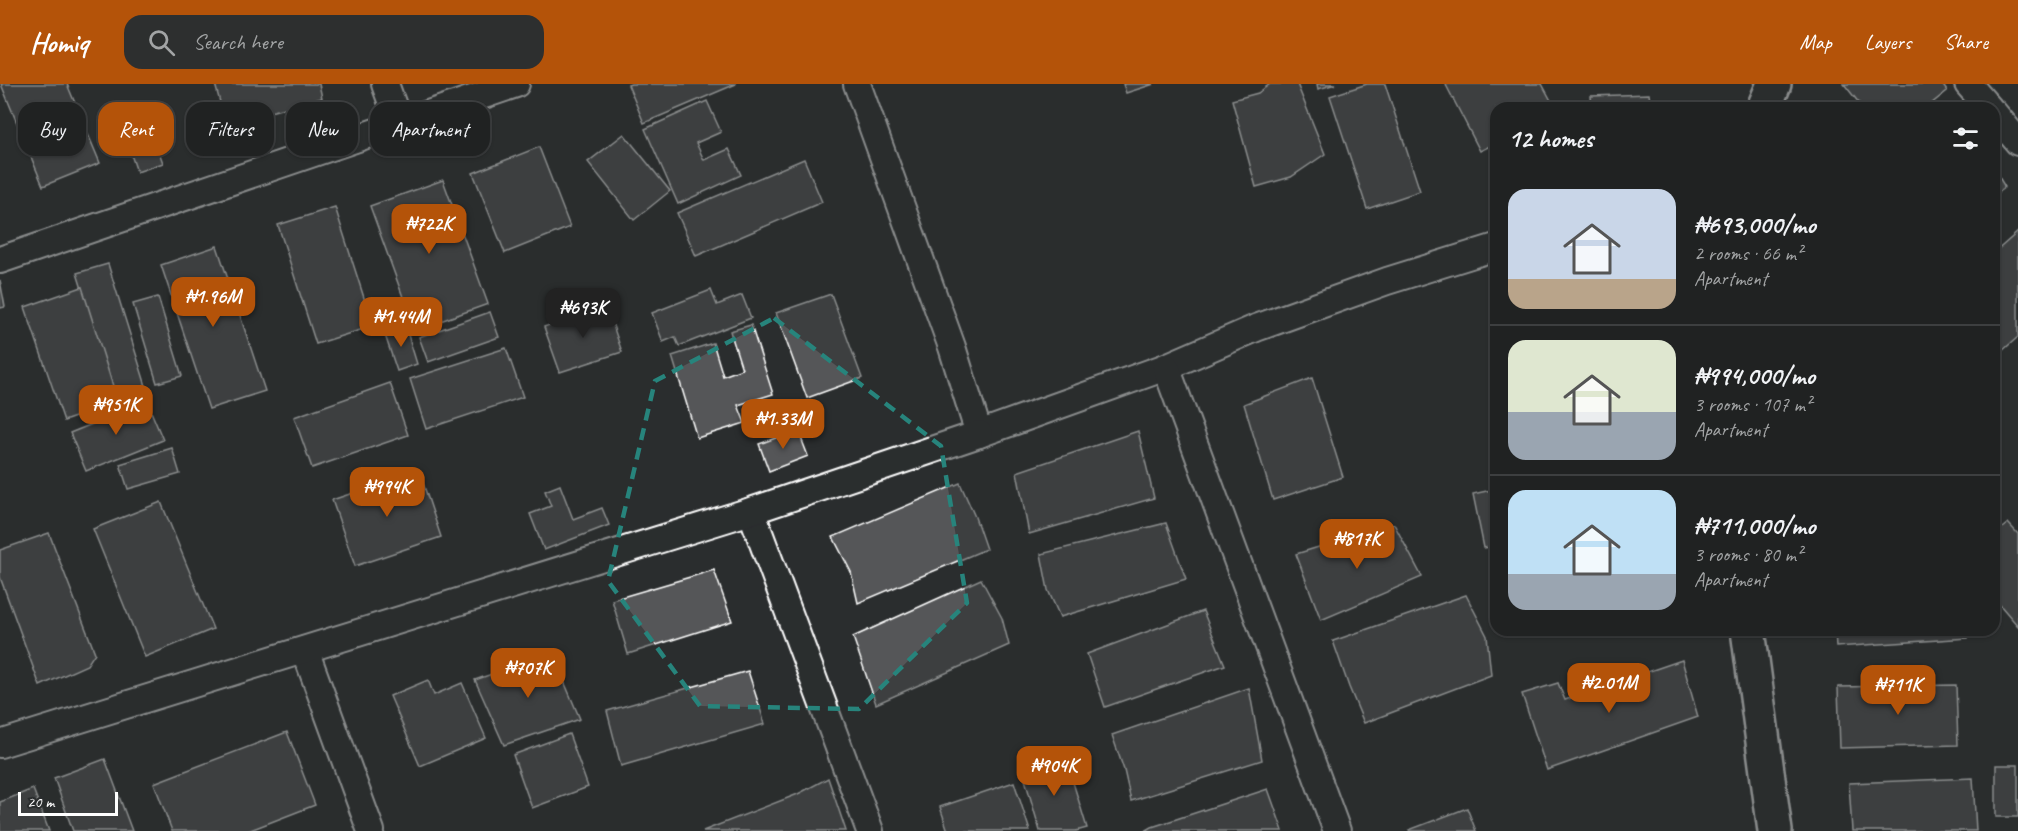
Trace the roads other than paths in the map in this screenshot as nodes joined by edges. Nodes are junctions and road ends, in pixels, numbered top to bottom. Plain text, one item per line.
1 (385, 84) edge
2 (516, 84) edge
3 (857, 84) edge
4 (1774, 84) edge
5 (1968, 84) edge
6 (392, 102) edge
7 (465, 102) edge
8 (1766, 102) edge
9 (1984, 102) edge
10 (2000, 120) edge
11 (370, 135) edge
12 (2018, 142) edge
13 (1490, 249) edge
14 (0, 260) edge
15 (1166, 367) junction
16 (979, 434) junction
17 (751, 511) junction
18 (1749, 636) edge
19 (305, 650) junction
20 (0, 744) edge
21 (371, 831) edge
22 (870, 831) edge
23 (1337, 831) edge
24 (1775, 831) edge

1 - 6 street
2 - 7 street
3 - 16 street
4 - 8 street
5 - 9 street
10 - 12 street
11 - 14 street
13 - 15 street
15 - 16 street
15 - 23 street
16 - 17 street
17 - 19 street
17 - 22 street
18 - 24 street
19 - 20 street
19 - 21 street

